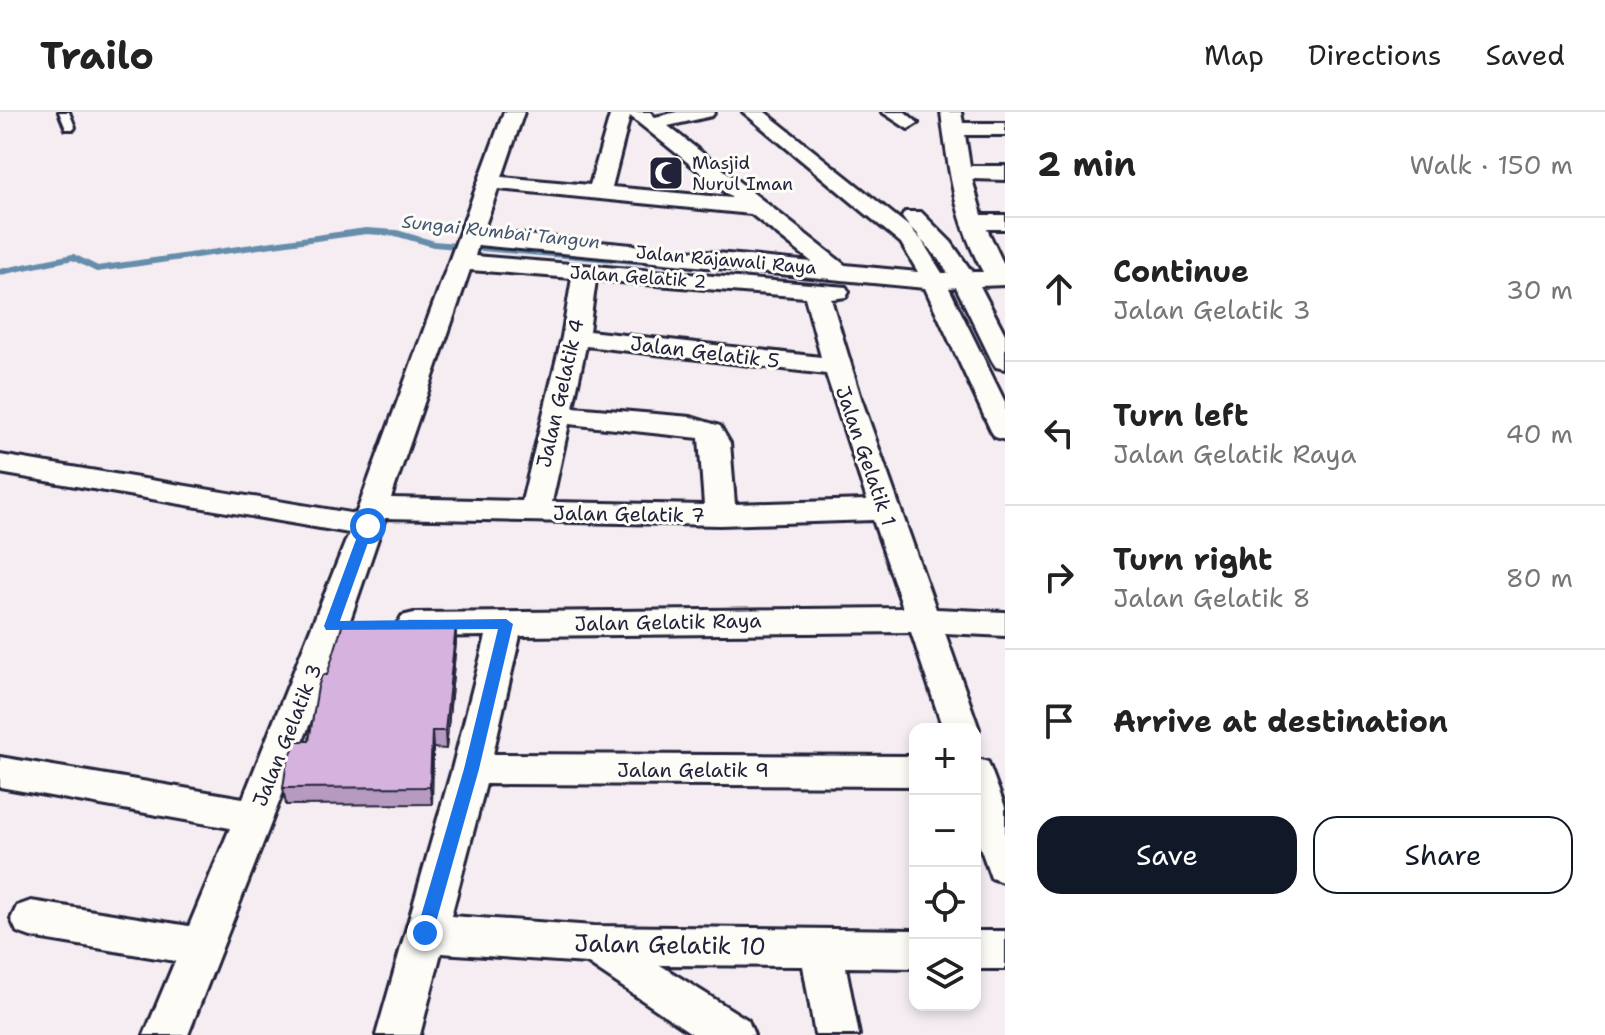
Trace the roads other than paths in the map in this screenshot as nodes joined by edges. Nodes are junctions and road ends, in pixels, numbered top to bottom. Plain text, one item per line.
1 (64, 112) edge
2 (514, 112) edge
3 (621, 112) edge
4 (705, 112) edge
5 (753, 112) edge
6 (778, 112) edge
7 (646, 118) edge
8 (953, 121) edge
9 (70, 127) dead end
10 (1005, 129) edge
11 (958, 172) junction
12 (1005, 173) edge
13 (490, 182) junction
14 (599, 193) junction
15 (753, 207) junction
16 (972, 222) junction
17 (1005, 222) edge
18 (466, 248) junction
19 (585, 273) junction
20 (825, 280) junction
21 (1003, 285) edge
22 (969, 292) junction
23 (939, 293) junction
24 (575, 337) junction
25 (1005, 361) edge
26 (836, 367) junction
27 (555, 414) junction
28 (1005, 431) edge
29 (0, 464) edge
30 (883, 510) junction
31 (534, 513) junction
32 (720, 515) junction
33 (371, 517) junction
34 (927, 620) junction
35 (506, 624) junction
36 (1005, 624) edge
37 (358, 626) junction
38 (959, 723) edge
39 (471, 769) junction
40 (909, 771) edge
41 (0, 772) edge
42 (981, 792) edge
43 (255, 816) junction
44 (1005, 866) edge
45 (31, 919) dead end
46 (425, 933) junction
47 (594, 945) junction
48 (202, 947) junction
49 (821, 948) junction
50 (909, 949) edge
51 (981, 950) edge
52 (1005, 950) edge
53 (166, 1035) edge
54 (398, 1035) edge
55 (732, 1035) edge
56 (837, 1035) edge

1 - 9 lane
2 - 13 street, Jalan Gelatik 3
3 - 14 street
4 - 7 street
5 - 23 street
6 - 22 street
7 - 15 street
8 - 10 street
8 - 11 street
11 - 12 street
11 - 16 street
13 - 14 street
13 - 18 street, Jalan Gelatik 3
14 - 15 street
15 - 20 street
16 - 17 street
16 - 21 street
18 - 19 street, Jalan Gelatik 2
18 - 20 street, Jalan Rajawali Raya
18 - 33 street, Jalan Gelatik 3
19 - 20 street, Jalan Gelatik 2
19 - 24 street, Jalan Gelatik 4
20 - 23 street
20 - 26 street, Jalan Gelatik 1
21 - 22 street
22 - 23 street
22 - 25 street
23 - 28 street
24 - 26 street, Jalan Gelatik 5
24 - 27 street, Jalan Gelatik 4
26 - 30 street, Jalan Gelatik 1
27 - 31 street, Jalan Gelatik 4
27 - 32 street
29 - 33 street, Jalan Gelatik 7
30 - 32 street, Jalan Gelatik 7
30 - 34 street, Jalan Gelatik 1
31 - 32 street, Jalan Gelatik 7
31 - 33 street, Jalan Gelatik 7
33 - 37 street, Jalan Gelatik 3
34 - 35 street, Jalan Gelatik Raya
34 - 36 street, Jalan Gelatik Raya
34 - 38 street, Jalan Gelatik 1
35 - 37 street, Jalan Gelatik Raya
35 - 39 street
37 - 43 street, Jalan Gelatik 3
39 - 40 street, Jalan Gelatik 9
39 - 46 street
41 - 43 street
42 - 44 street
43 - 48 street, Jalan Gelatik 3
45 - 48 street
46 - 47 street, Jalan Gelatik 10
46 - 54 street
47 - 49 street, Jalan Gelatik 10
47 - 55 street
48 - 53 street, Jalan Gelatik 3
49 - 50 street, Jalan Gelatik 10
49 - 56 street
51 - 52 street

